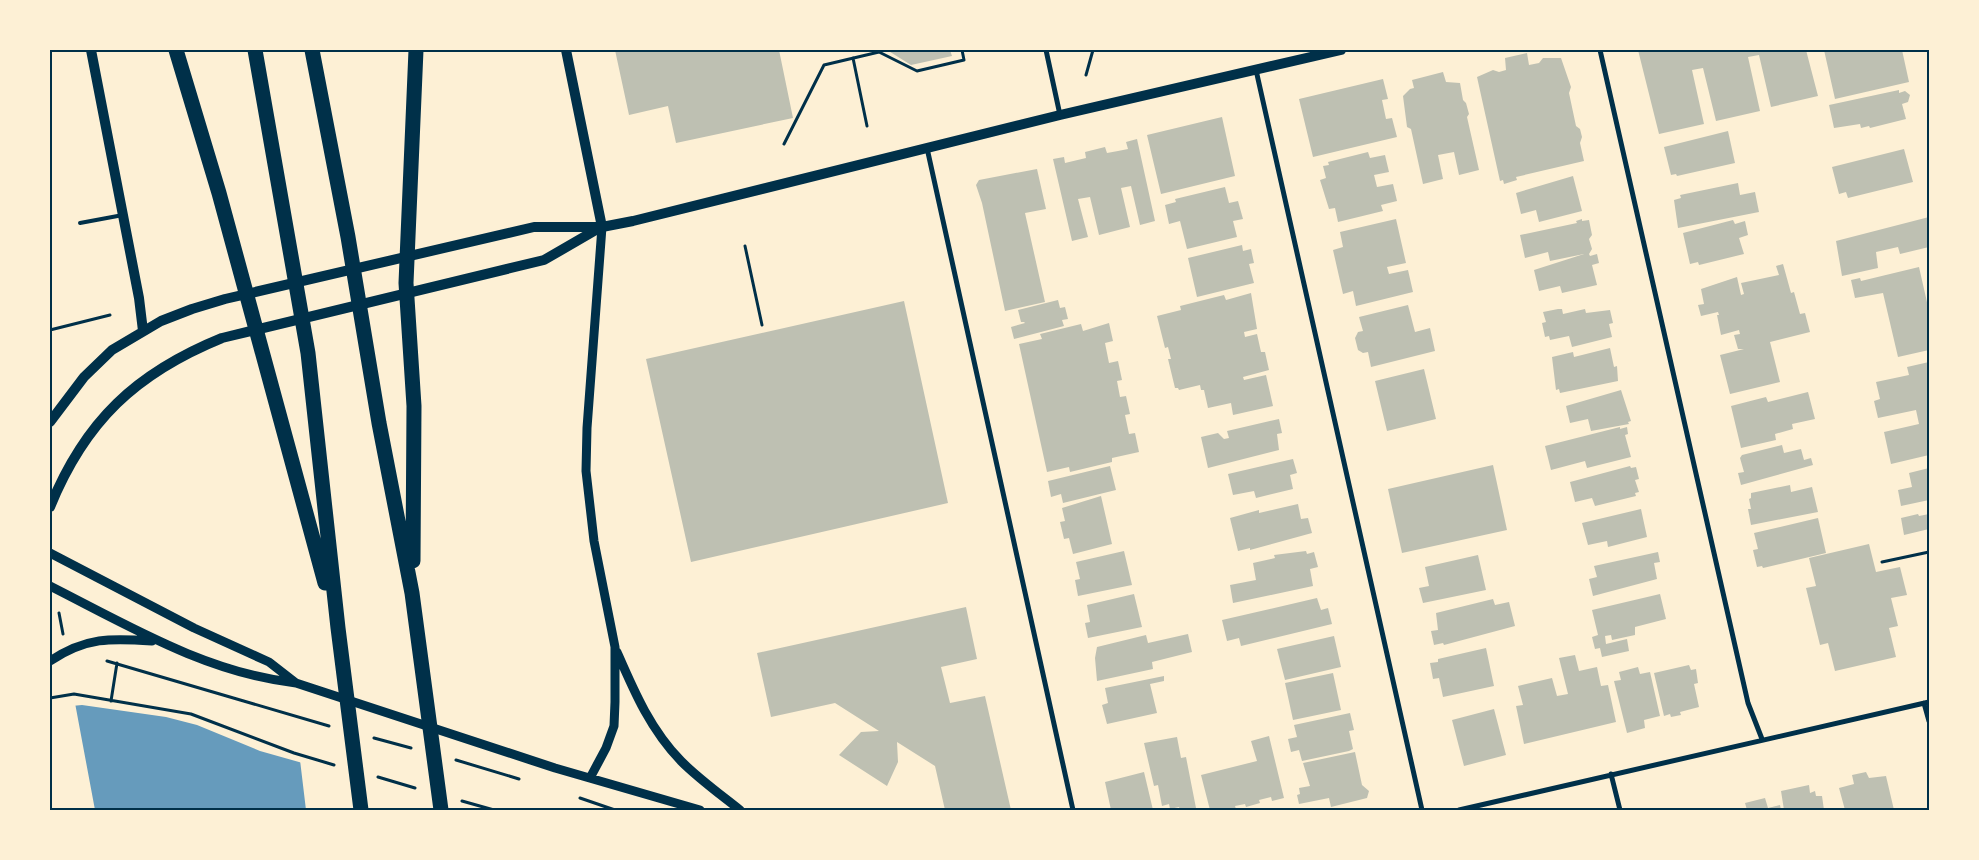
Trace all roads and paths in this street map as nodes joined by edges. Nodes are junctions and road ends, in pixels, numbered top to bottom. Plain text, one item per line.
1 (90, 50) edge
2 (176, 50) edge
3 (255, 50) edge
4 (312, 50) edge
5 (416, 50) edge
6 (566, 50) edge
7 (962, 50) edge
8 (1046, 50) edge
9 (1093, 50) edge
10 (1341, 50) edge
11 (1600, 50) edge
12 (852, 58) junction
13 (1256, 70) junction
14 (1086, 75) dead end
15 (1060, 115) junction
16 (867, 126) dead end
17 (784, 144) dead end
18 (927, 148) junction
19 (122, 215) junction
20 (80, 223) dead end
21 (602, 227) junction
22 (745, 246) dead end
23 (110, 315) dead end
24 (762, 325) dead end
25 (50, 330) edge
26 (143, 331) junction
27 (50, 422) edge
28 (50, 508) edge
29 (50, 552) edge
30 (1929, 552) edge
31 (1882, 562) dead end
32 (50, 586) edge
33 (412, 593) junction
34 (59, 612) dead end
35 (338, 628) junction
36 (63, 637) dead end
37 (155, 641) junction
38 (615, 647) junction
39 (50, 661) edge
40 (118, 663) dead end
41 (296, 683) junction
42 (50, 698) edge
43 (111, 701) junction
44 (1926, 702) edge
45 (1929, 721) edge
46 (1762, 739) junction
47 (340, 766) dead end
48 (1611, 774) junction
49 (376, 777) dead end
50 (590, 778) junction
51 (421, 790) dead end
52 (458, 800) dead end
53 (361, 810) edge
54 (441, 810) edge
55 (494, 810) edge
56 (700, 810) edge
57 (740, 810) edge
58 (1073, 810) edge
59 (1422, 810) edge
60 (1459, 810) edge
61 (1620, 810) edge

1 - 19 main road
2 - 35 highway
3 - 35 highway
4 - 33 highway
5 - 33 highway
6 - 21 main road
7 - 12 path
8 - 15 street
9 - 14 path
10 - 13 main road
11 - 46 street
12 - 16 path
12 - 17 path
13 - 15 main road
13 - 59 street
15 - 18 main road
18 - 21 main road
18 - 58 street
19 - 20 lane
19 - 26 main road
21 - 26 main road
21 - 28 main road
21 - 38 street
22 - 24 path
23 - 25 path
26 - 27 main road
29 - 41 street
30 - 31 path
32 - 37 street
33 - 54 highway
34 - 36 path
35 - 53 highway
37 - 39 street
37 - 41 street
38 - 50 street
38 - 57 street
40 - 43 path
41 - 50 street
42 - 43 path
43 - 47 path
44 - 45 street
44 - 46 street
46 - 48 street
48 - 60 street
48 - 61 street
49 - 51 path
50 - 56 street
52 - 55 path

